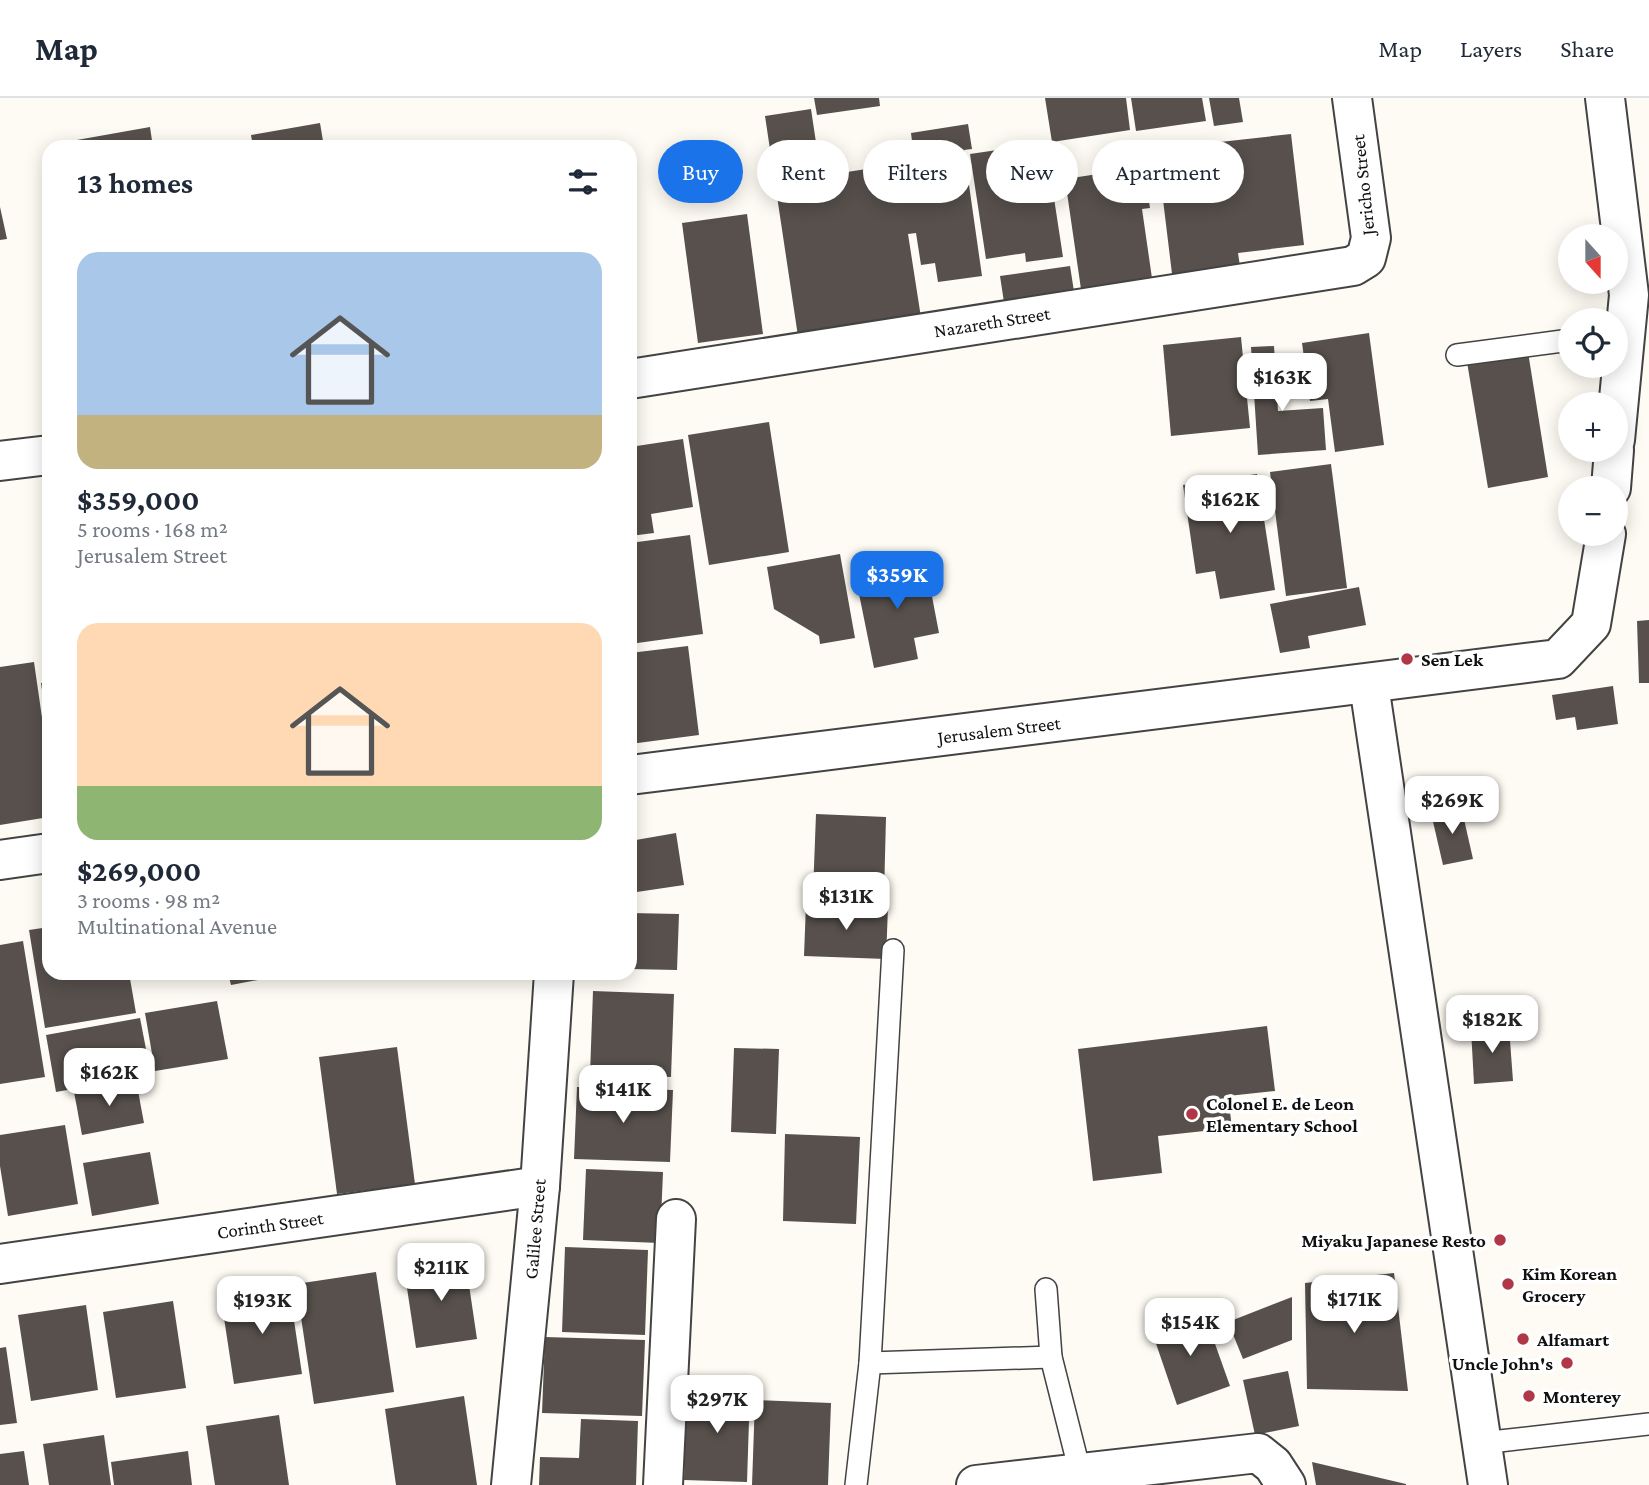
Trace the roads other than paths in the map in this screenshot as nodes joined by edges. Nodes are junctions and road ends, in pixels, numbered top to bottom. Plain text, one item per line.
1 (1353, 98) edge
2 (1605, 98) edge
3 (1353, 266) joint
4 (1638, 277) edge
5 (1628, 308) edge
6 (1558, 342) edge
7 (1457, 355) dead end
8 (637, 378) edge
9 (42, 456) edge
10 (0, 461) edge
11 (1604, 546) edge
12 (1369, 685) junction
13 (637, 774) edge
14 (42, 854) edge
15 (0, 860) edge
16 (894, 950) dead end
17 (554, 980) edge
18 (540, 1186) junction
19 (676, 1219) dead end
20 (0, 1264) edge
21 (1046, 1289) dead end
22 (1051, 1357) junction
23 (870, 1363) junction
24 (1649, 1424) edge
25 (1482, 1443) junction
26 (1080, 1472) junction
27 (511, 1485) edge
28 (663, 1485) edge
29 (856, 1485) edge
30 (976, 1485) edge
31 (1286, 1485) edge
32 (1488, 1485) edge

1 - 3 street, Jericho Street
2 - 4 street
3 - 8 street, Nazareth Street
4 - 5 street
6 - 7 lane
9 - 10 street
11 - 12 street, Jerusalem Street
12 - 13 street, Jerusalem Street
12 - 25 street
14 - 15 street
16 - 23 lane
17 - 18 street, Galilee Street
18 - 20 street, Corinth Street
18 - 27 street, Galilee Street
19 - 28 street
21 - 22 lane
22 - 23 lane
22 - 26 lane
23 - 29 lane
24 - 25 lane
25 - 32 street
26 - 30 street
26 - 31 street

